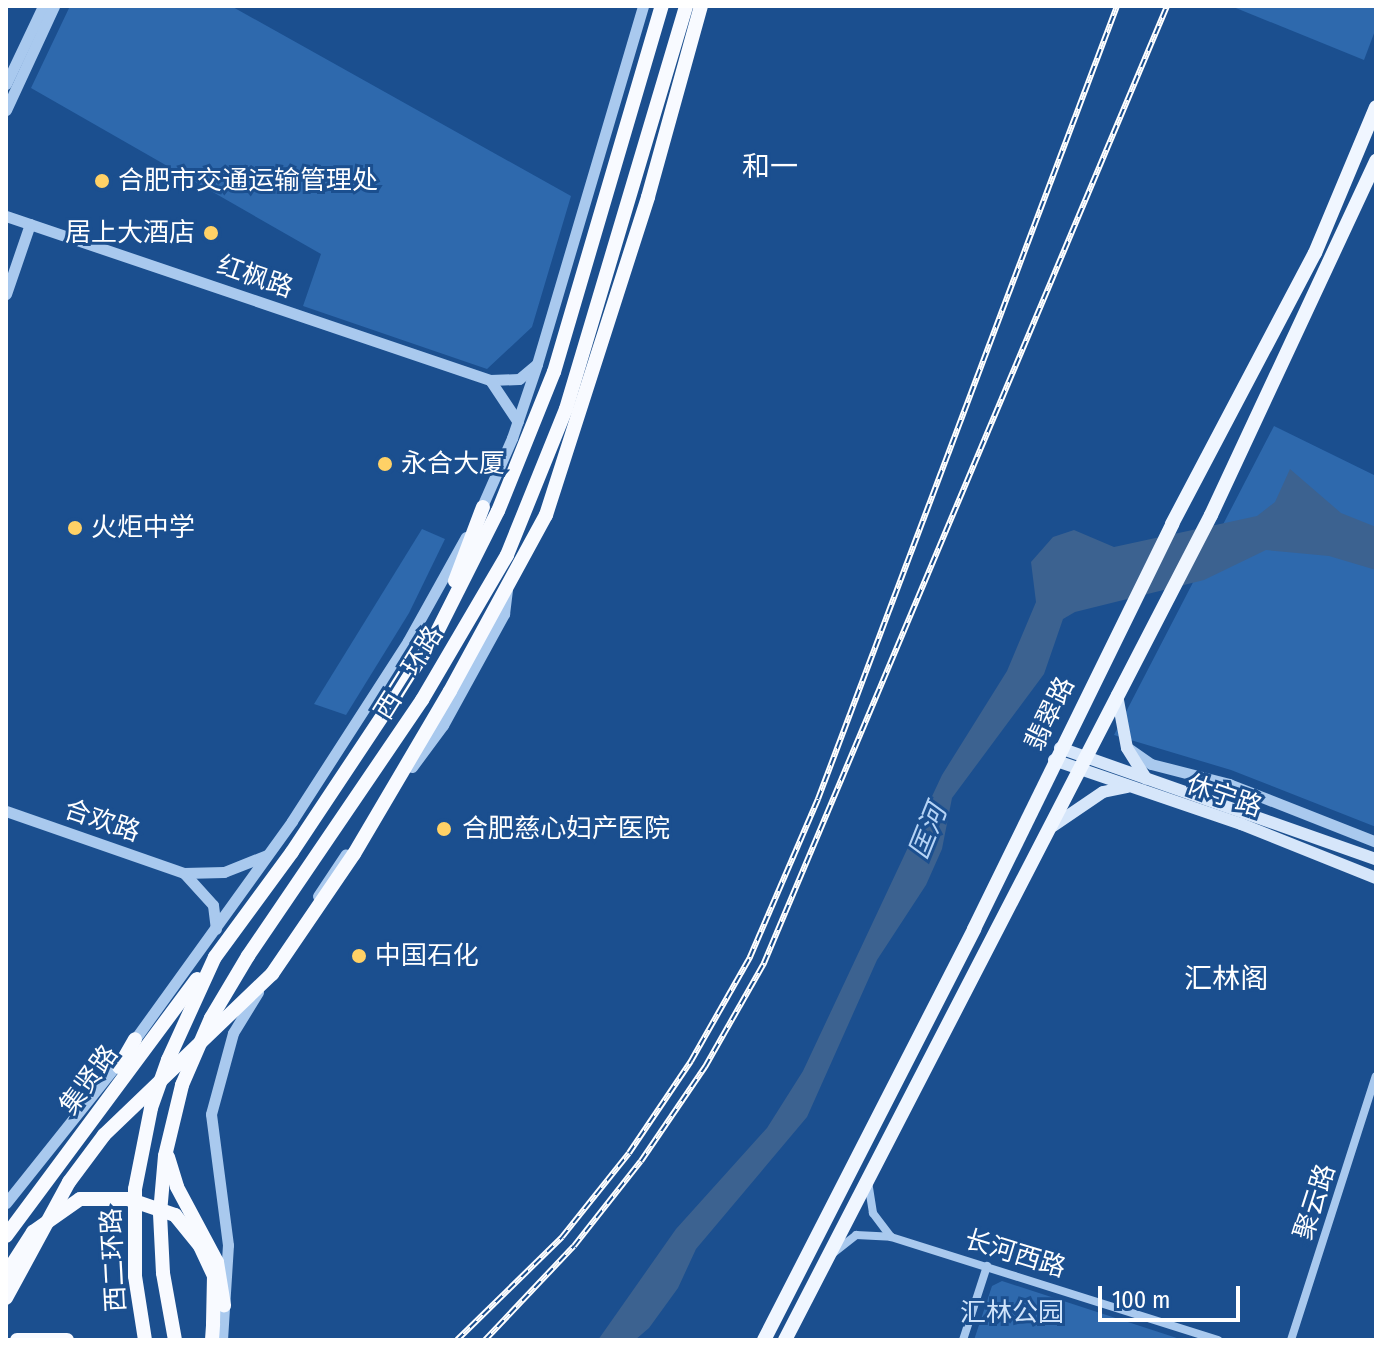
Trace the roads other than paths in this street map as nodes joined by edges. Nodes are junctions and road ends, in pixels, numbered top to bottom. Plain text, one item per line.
1 (43, 6) edge
2 (54, 6) edge
3 (643, 6) edge
4 (662, 6) edge
5 (701, 6) edge
6 (686, 9) edge
7 (6, 84) edge
8 (1376, 107) edge
9 (6, 110) edge
10 (1376, 161) edge
11 (6, 216) edge
12 (30, 224) junction
13 (6, 294) edge
14 (537, 364) junction
15 (490, 380) junction
16 (518, 422) junction
17 (483, 507) junction
18 (506, 557) junction
19 (508, 589) junction
20 (433, 640) junction
21 (450, 691) junction
22 (1117, 695) junction
23 (1127, 748) junction
24 (1057, 754) junction
25 (1082, 763) junction
26 (1146, 778) junction
27 (1130, 787) junction
28 (6, 811) edge
29 (1047, 831) junction
30 (1376, 842) edge
31 (267, 854) junction
32 (1376, 859) edge
33 (184, 873) junction
34 (1376, 878) edge
35 (216, 929) junction
36 (215, 957) junction
37 (135, 1039) junction
38 (1376, 1076) edge
39 (86, 1124) junction
40 (167, 1145) junction
41 (868, 1179) junction
42 (6, 1203) edge
43 (6, 1236) edge
44 (891, 1237) junction
45 (828, 1256) junction
46 (987, 1266) junction
47 (6, 1274) edge
48 (6, 1298) edge
49 (224, 1305) junction
50 (17, 1340) edge
51 (67, 1340) edge
52 (145, 1340) edge
53 (175, 1340) edge
54 (212, 1340) edge
55 (222, 1340) edge
56 (764, 1340) edge
57 (785, 1340) edge
58 (963, 1340) edge
59 (1218, 1340) edge
60 (1291, 1340) edge

1 - 7 street
2 - 9 street
3 - 14 street
4 - 20 highway, 西二环路
5 - 19 highway, 西二环路
6 - 18 highway, 西二环路
8 - 24 main road, 翡翠路
10 - 22 main road, 翡翠路
11 - 12 street, 红枫路
12 - 13 street
12 - 15 street, 红枫路
14 - 15 street
14 - 16 street
15 - 16 street
16 - 17 street
17 - 20 highway
17 - 31 street
18 - 21 highway
18 - 40 highway, 西二环路
19 - 21 highway, 西二环路
19 - 49 street
20 - 36 highway, 西二环路
21 - 48 highway, bridge
22 - 23 main road
22 - 25 main road, 翡翠路
23 - 26 main road
23 - 30 street
24 - 25 main road, 休宁路
24 - 56 main road, 翡翠路
25 - 26 main road, 休宁路
25 - 27 main road, 休宁路
25 - 29 main road, 翡翠路
26 - 32 main road, 休宁路
27 - 29 main road
27 - 34 main road, 休宁路
28 - 33 street, 合欢路
29 - 41 main road, 翡翠路
31 - 33 street
31 - 35 street
33 - 35 street
35 - 37 street
36 - 39 highway, 集贤路
36 - 52 highway, 西二环路
37 - 39 highway
37 - 42 street
38 - 60 street, 聚云路
39 - 43 highway, 集贤路
40 - 49 highway
40 - 53 highway, 西二环路
41 - 44 street
41 - 45 main road, 翡翠路
44 - 45 street, 长河西路
44 - 46 street, 长河西路
45 - 57 main road, 翡翠路
46 - 58 street
46 - 59 street, 长河西路
47 - 54 highway, bridge
49 - 55 street
50 - 51 highway

